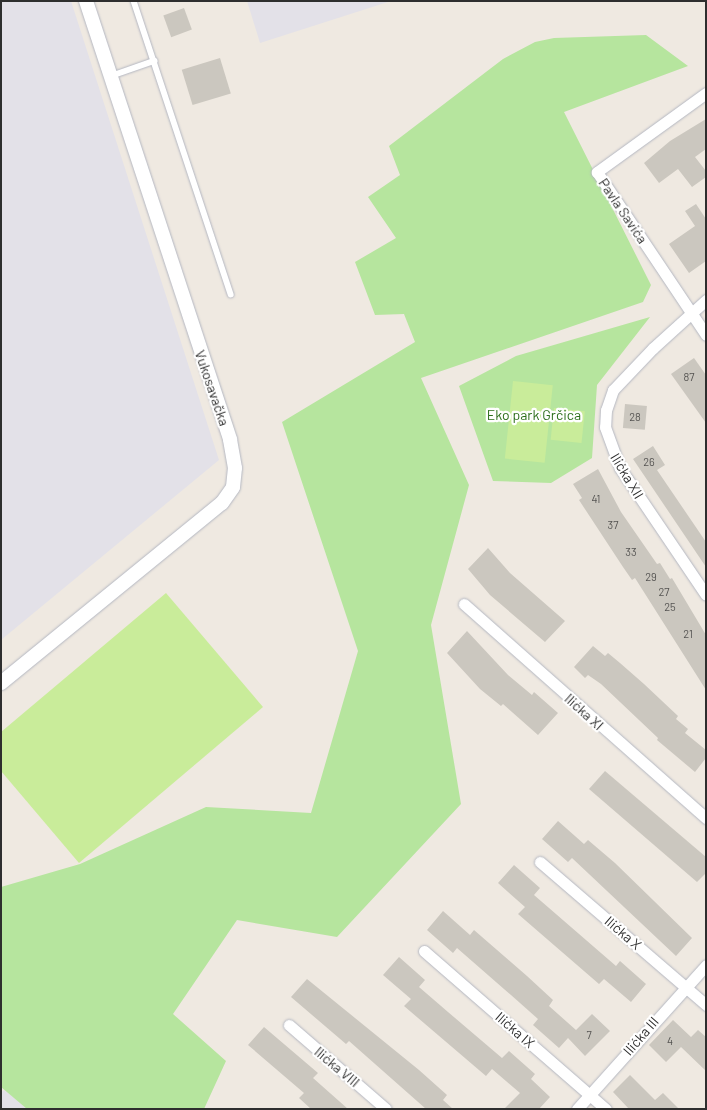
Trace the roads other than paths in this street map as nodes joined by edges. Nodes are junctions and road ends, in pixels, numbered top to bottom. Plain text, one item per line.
1 (86, 1) edge
2 (134, 1) edge
3 (154, 61) junction
4 (110, 76) junction
5 (706, 93) edge
6 (231, 294) dead end
7 (706, 300) edge
8 (690, 312) junction
9 (706, 335) edge
10 (706, 595) edge
11 (464, 604) dead end
12 (1, 684) edge
13 (706, 818) edge
14 (540, 862) dead end
15 (424, 951) dead end
16 (706, 965) edge
17 (685, 986) junction
18 (706, 1005) edge
19 (289, 1025) dead end
20 (590, 1094) junction
21 (386, 1109) edge
22 (577, 1109) edge
23 (606, 1109) edge

1 - 4 street, Vukosavačka
2 - 3 lane
3 - 4 lane
3 - 6 lane
4 - 12 street, Vukosavačka
5 - 8 street, Pavla Savića
7 - 8 street
8 - 9 street, Pavla Savića
8 - 10 street, Ilićka XII
11 - 13 street, Ilićka XI
14 - 17 street, Ilićka X
15 - 20 street, Ilićka IX
16 - 17 street, Ilićka III
17 - 18 street, Ilićka X
17 - 20 street, Ilićka III
19 - 21 street, Ilićka VIII
20 - 22 street, Ilićka III
20 - 23 street, Ilićka IX

